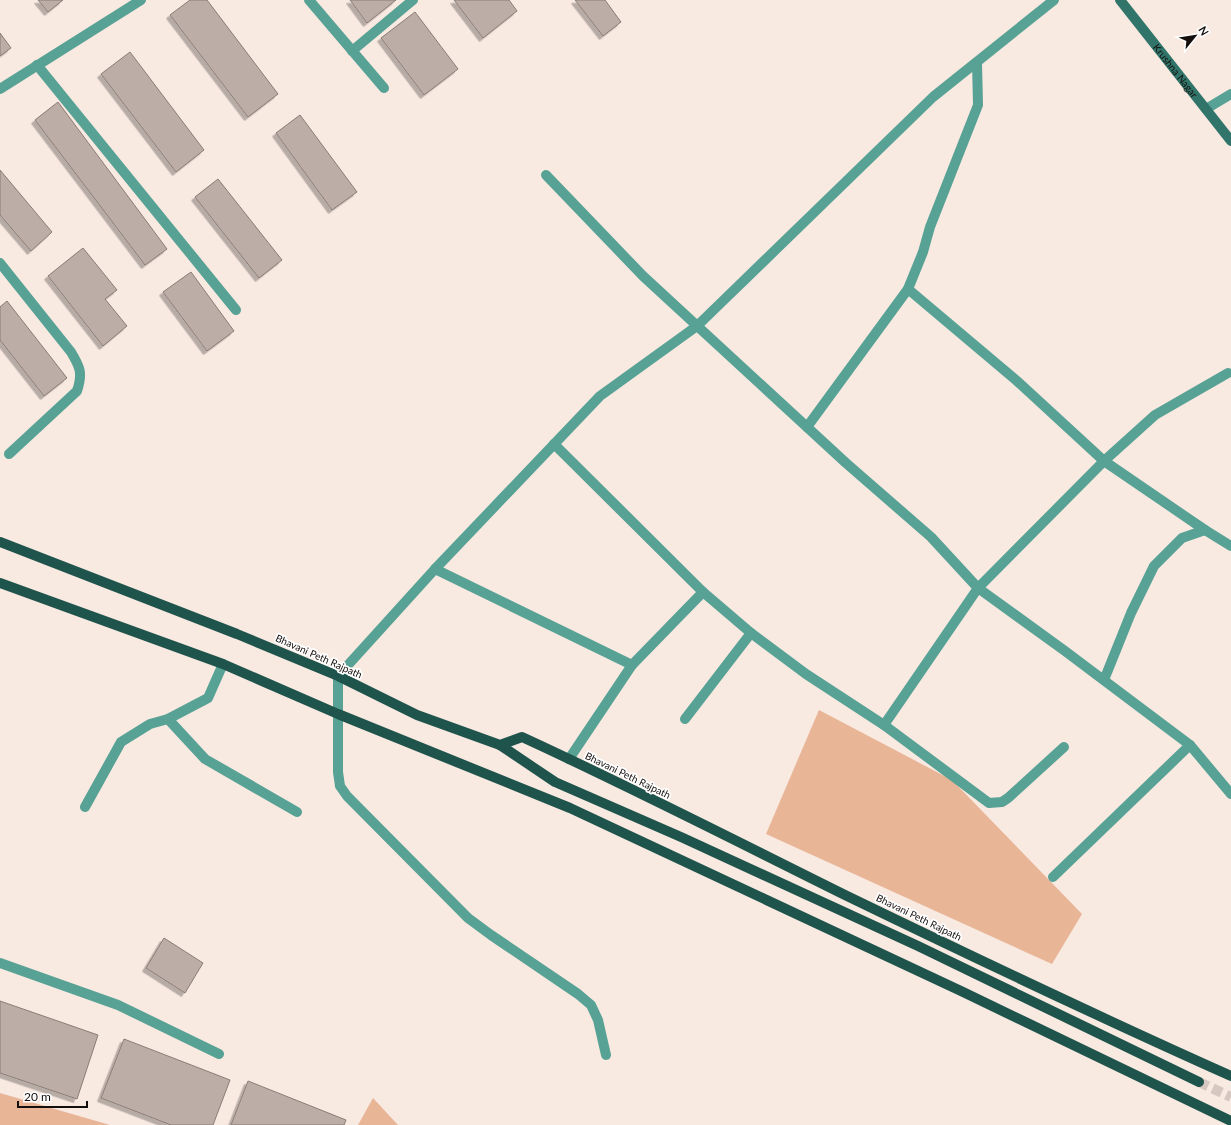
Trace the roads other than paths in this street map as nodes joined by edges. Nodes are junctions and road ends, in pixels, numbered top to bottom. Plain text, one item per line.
1 (142, 0) edge
2 (309, 0) edge
3 (414, 0) edge
4 (1054, 0) edge
5 (1120, 0) edge
6 (352, 51) junction
7 (977, 62) junction
8 (37, 65) junction
9 (384, 88) dead end
10 (0, 89) edge
11 (1231, 94) edge
12 (1206, 109) junction
13 (1231, 141) edge
14 (546, 175) dead end
15 (0, 263) edge
16 (908, 289) junction
17 (236, 310) dead end
18 (697, 326) junction
19 (1230, 373) edge
20 (807, 427) junction
21 (554, 444) junction
22 (9, 454) dead end
23 (1104, 461) junction
24 (1205, 530) junction
25 (0, 542) edge
26 (1231, 546) edge
27 (435, 569) junction
28 (0, 583) edge
29 (978, 588) junction
30 (703, 592) junction
31 (751, 633) junction
32 (223, 664) junction
33 (632, 665) junction
34 (338, 676) junction
35 (1104, 680) junction
36 (338, 714) junction
37 (168, 719) junction
38 (685, 719) dead end
39 (884, 725) junction
40 (500, 745) junction
41 (1190, 745) junction
42 (1064, 747) dead end
43 (570, 759) junction
44 (1231, 794) edge
45 (85, 807) dead end
46 (296, 812) dead end
47 (1053, 877) dead end
48 (0, 963) edge
49 (219, 1054) dead end
50 (606, 1055) dead end
51 (1231, 1076) edge
52 (1199, 1082) tunnel mouth
53 (1231, 1121) edge

1 - 8 street
2 - 6 street
3 - 6 street
4 - 7 street
5 - 12 main road, Krushna Nagar
6 - 9 street
7 - 16 street
7 - 18 street
8 - 10 street
8 - 17 street
11 - 12 street
12 - 13 main road, Krushna Nagar
14 - 18 street
15 - 22 street
16 - 20 street
16 - 23 street
18 - 20 street
18 - 21 street
19 - 23 street
20 - 29 street
21 - 27 street
21 - 30 street
23 - 24 street
23 - 29 street
24 - 26 street
24 - 35 street
25 - 34 main road, Bhavani Peth Rajpath
27 - 33 street
27 - 34 street
28 - 32 main road
29 - 35 street
29 - 39 street
30 - 31 street
30 - 33 street
31 - 38 street
31 - 39 street
32 - 36 main road
32 - 37 street
33 - 43 street
34 - 36 street
34 - 40 main road, Bhavani Peth Rajpath
35 - 41 street
36 - 50 street
36 - 53 main road
37 - 45 street
37 - 46 street
39 - 42 street
40 - 43 main road, Bhavani Peth Rajpath
40 - 52 main road
41 - 44 street
41 - 47 street
43 - 51 main road, Bhavani Peth Rajpath
48 - 49 street

